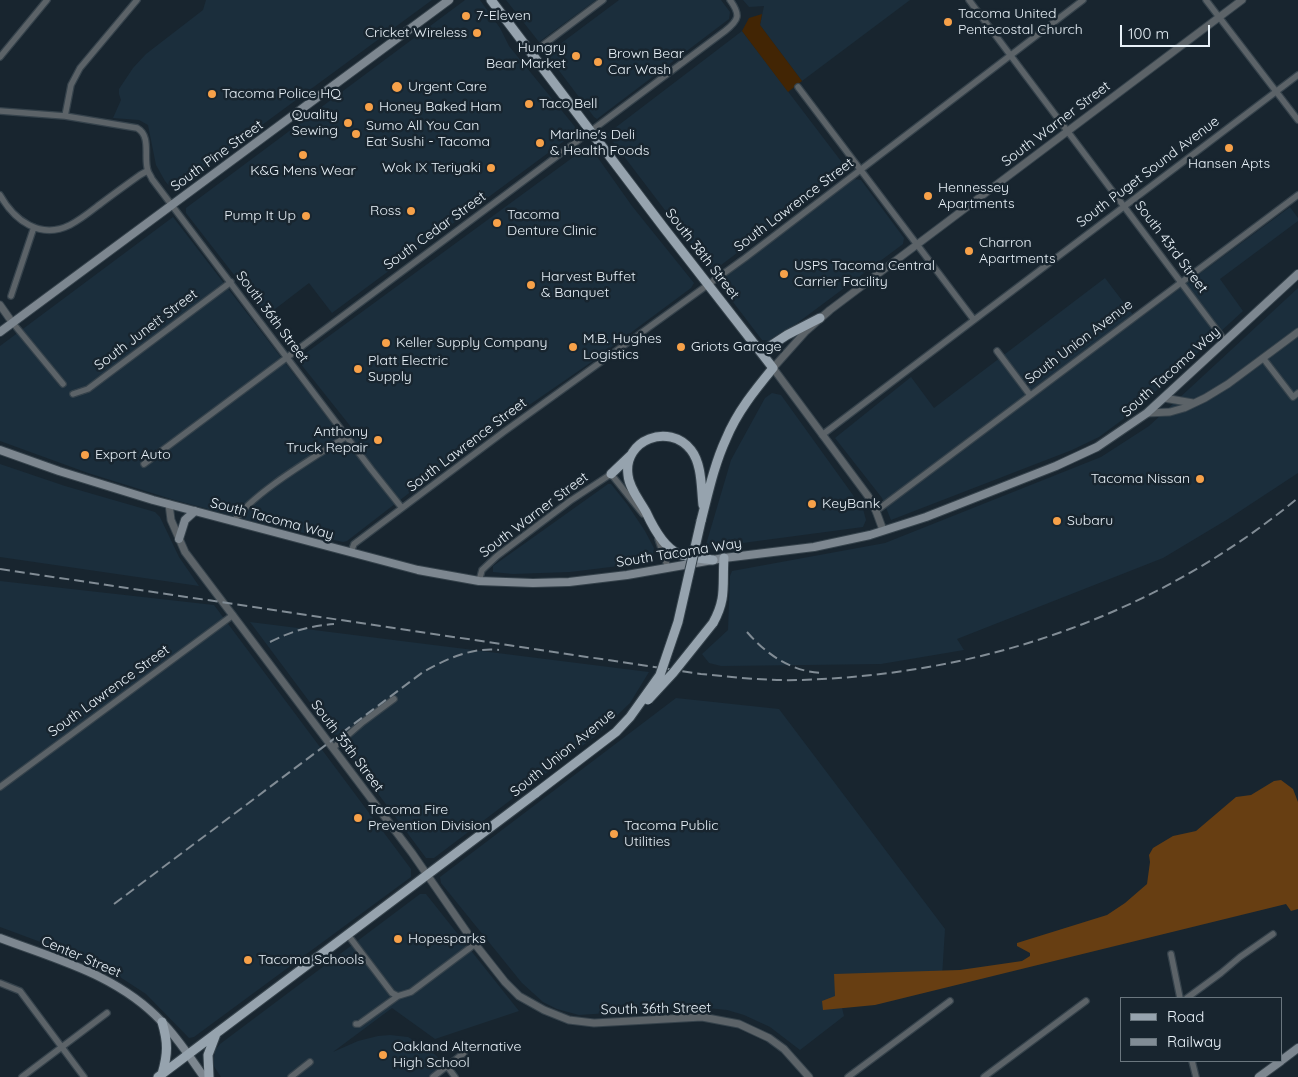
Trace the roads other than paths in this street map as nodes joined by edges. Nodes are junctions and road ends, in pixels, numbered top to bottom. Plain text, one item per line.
1 (47, 0) edge
2 (137, 0) edge
3 (449, 0) edge
4 (491, 0) edge
5 (602, 0) edge
6 (730, 0) edge
7 (970, 0) edge
8 (1083, 0) edge
9 (1206, 0) edge
10 (1242, 0) edge
11 (1220, 17) junction
12 (531, 54) junction
13 (1011, 55) junction
14 (0, 57) edge
15 (1298, 75) edge
16 (798, 87) dead end
17 (1276, 91) junction
18 (0, 110) edge
19 (65, 116) junction
20 (1298, 120) edge
21 (591, 131) junction
22 (1069, 131) junction
23 (859, 170) junction
24 (148, 171) junction
25 (0, 195) edge
26 (1298, 196) edge
27 (172, 204) junction
28 (1125, 206) junction
29 (34, 227) junction
30 (917, 244) junction
31 (1298, 274) edge
32 (231, 282) junction
33 (1182, 282) junction
34 (708, 284) junction
35 (11, 296) dead end
36 (0, 305) edge
37 (820, 318) junction
38 (974, 320) junction
39 (12, 322) junction
40 (0, 332) edge
41 (1298, 332) edge
42 (1225, 341) junction
43 (998, 351) dead end
44 (761, 352) junction
45 (287, 357) junction
46 (1263, 358) junction
47 (773, 368) junction
48 (64, 384) dead end
49 (1298, 393) edge
50 (73, 394) dead end
51 (1030, 395) junction
52 (1164, 398) junction
53 (1193, 403) junction
54 (1147, 413) junction
55 (822, 435) junction
56 (347, 436) junction
57 (0, 450) edge
58 (630, 455) junction
59 (144, 464) dead end
60 (611, 474) junction
61 (170, 504) junction
62 (402, 508) junction
63 (704, 510) junction
64 (195, 511) junction
65 (876, 511) junction
66 (234, 522) junction
67 (654, 529) junction
68 (883, 530) junction
69 (179, 539) junction
70 (351, 552) junction
71 (724, 558) junction
72 (712, 560) junction
73 (668, 568) junction
74 (479, 581) junction
75 (233, 615) junction
76 (394, 699) dead end
77 (630, 717) junction
78 (333, 748) junction
79 (0, 787) edge
80 (427, 875) junction
81 (1273, 934) dead end
82 (348, 935) junction
83 (0, 938) edge
84 (475, 944) junction
85 (1171, 954) dead end
86 (3, 984) edge
87 (0, 990) edge
88 (398, 996) junction
89 (519, 996) joint
90 (1180, 997) edge
91 (1188, 997) edge
92 (950, 1001) dead end
93 (1086, 1001) dead end
94 (107, 1013) dead end
95 (162, 1022) junction
96 (356, 1024) dead end
97 (216, 1034) junction
98 (62, 1046) junction
99 (1298, 1048) edge
100 (464, 1053) dead end
101 (188, 1055) junction
102 (1283, 1059) edge
103 (310, 1062) dead end
104 (1192, 1062) edge
105 (1278, 1062) edge
106 (447, 1066) junction
107 (160, 1076) edge
108 (22, 1077) edge
109 (84, 1077) edge
110 (204, 1077) edge
111 (209, 1077) edge
112 (291, 1077) edge
113 (433, 1077) edge
114 (456, 1077) edge
115 (809, 1077) edge
116 (848, 1077) edge
117 (984, 1077) edge
118 (1196, 1077) edge
119 (1259, 1077) edge

1 - 14 street
2 - 19 street
3 - 27 main road, South Pine Street
4 - 12 main road, South 38th Street
5 - 12 street
6 - 21 street, South Cedar Street
7 - 13 street, South 43rd Street
8 - 13 street, South Lawrence Street
9 - 11 street
10 - 11 street, South Warner Street
11 - 17 street
11 - 22 street, South Warner Street
12 - 21 main road, South 38th Street
13 - 22 street, South 43rd Street
13 - 23 street, South Lawrence Street
15 - 17 street, South Puget Sound Avenue
16 - 23 street
17 - 20 street
17 - 28 street, South Puget Sound Avenue
18 - 19 street
19 - 24 street
21 - 34 main road, South 38th Street
21 - 45 street, South Cedar Street
22 - 28 street, South 43rd Street
22 - 30 street, South Warner Street
23 - 30 street
23 - 34 street, South Lawrence Street
24 - 27 street, South 36th Street
24 - 29 street
25 - 29 street
26 - 33 street, South Union Avenue
27 - 32 street, South 36th Street
27 - 39 main road, South Pine Street
28 - 33 street, South 43rd Street
28 - 38 street, South Puget Sound Avenue
29 - 35 street
30 - 37 street, South Warner Street
30 - 38 street
31 - 42 main road, South Tacoma Way
32 - 45 street, South 36th Street
32 - 50 street, South Junett Street
33 - 42 street, South 43rd Street
33 - 51 street, South Union Avenue
34 - 44 main road, South 38th Street
34 - 62 street, South Lawrence Street
36 - 39 street
37 - 44 main road
37 - 47 street, South Warner Street
38 - 55 street, South Puget Sound Avenue
39 - 40 main road, South Pine Street
39 - 48 street
41 - 46 street
42 - 52 main road, South Tacoma Way
43 - 51 street
44 - 47 main road, South 38th Street
45 - 56 street, South 36th Street
45 - 59 street, South Cedar Street
46 - 49 street
46 - 53 street
47 - 55 street, South 38th Street
47 - 63 main road, South Union Avenue
51 - 65 street, South Union Avenue
52 - 53 street
52 - 54 main road, South Tacoma Way
53 - 54 street
54 - 68 main road, South Tacoma Way
55 - 65 street, South 38th Street
56 - 62 street, South 36th Street
56 - 66 street
57 - 61 main road, South Tacoma Way
58 - 60 main road
58 - 63 main road
58 - 67 main road
60 - 67 street
60 - 74 street, South Warner Street
61 - 64 main road, South Tacoma Way
61 - 69 street, South 35th Street
62 - 70 street, South Lawrence Street
63 - 77 main road, South Union Avenue, bridge
64 - 66 main road, South Tacoma Way
64 - 69 main road
65 - 68 street, South 38th Street
66 - 70 main road, South Tacoma Way
67 - 72 main road
67 - 73 street
68 - 71 main road, South Tacoma Way
69 - 75 street, South 35th Street
70 - 74 main road, South Tacoma Way
71 - 72 main road, South Tacoma Way
71 - 77 main road, bridge
72 - 73 main road, South Tacoma Way
73 - 74 main road, South Tacoma Way
75 - 78 street, South 35th Street
75 - 79 street, South Lawrence Street
76 - 78 street
77 - 80 main road, South Union Avenue, bridge
78 - 80 street, South 35th Street
80 - 82 main road, South Union Avenue
80 - 84 street, South 35th Street
81 - 91 street
82 - 88 street
82 - 97 main road, South Union Avenue
83 - 95 main road, Center Street
84 - 88 street
84 - 89 street, South 35th Street
85 - 90 street
86 - 87 street
86 - 98 street
88 - 96 street
89 - 115 street, South 36th Street
92 - 116 street
93 - 117 street
94 - 98 street
95 - 101 main road, Center Street
95 - 107 main road
97 - 101 main road, South Union Avenue
97 - 111 main road
98 - 108 street
98 - 109 street
99 - 102 main road
100 - 106 street
101 - 107 main road, South Union Avenue
101 - 110 main road, Center Street
103 - 112 street
104 - 118 street
105 - 119 main road
106 - 113 street
106 - 114 street

